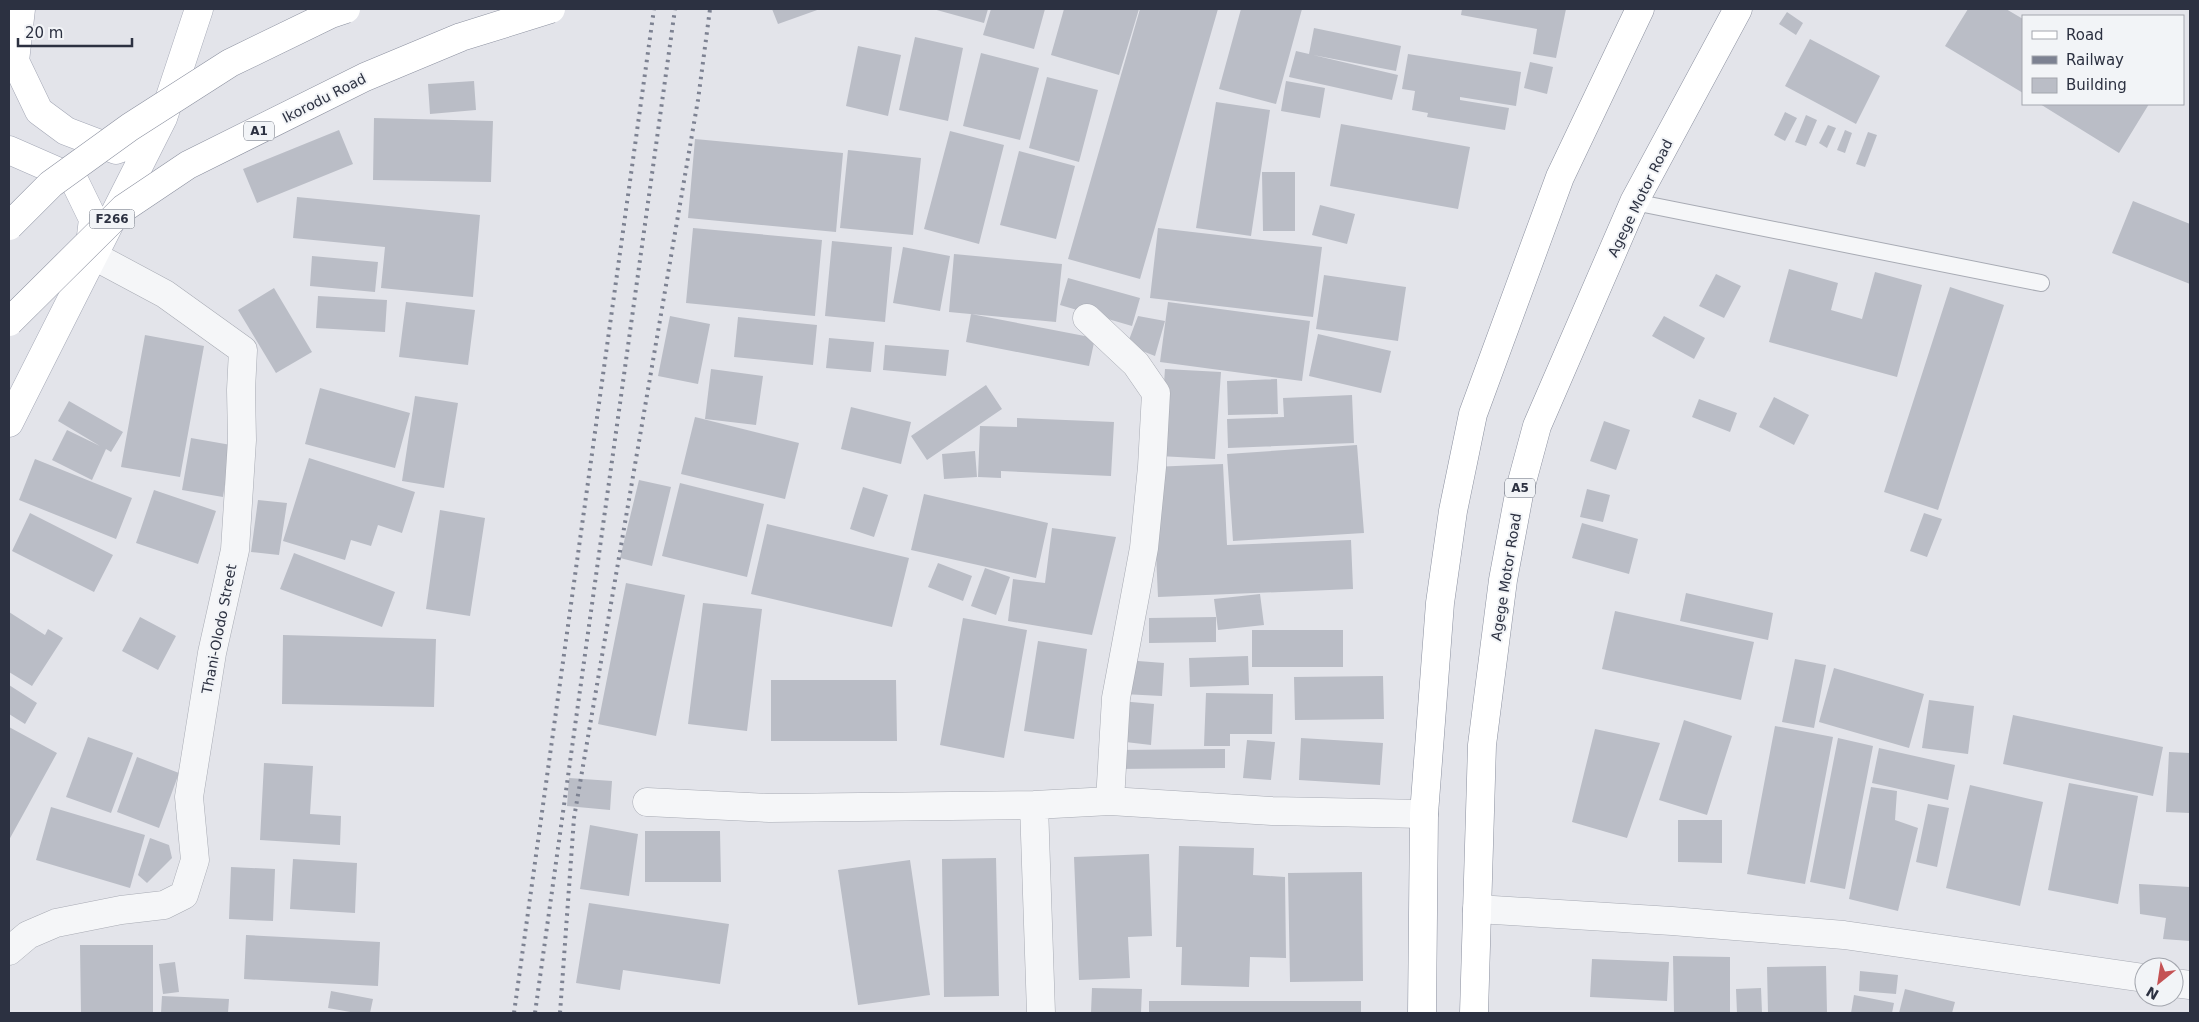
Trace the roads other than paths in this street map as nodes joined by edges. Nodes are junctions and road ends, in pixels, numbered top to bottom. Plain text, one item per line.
1 (21, 9) edge
2 (199, 9) edge
3 (346, 9) edge
4 (551, 9) edge
5 (1639, 9) edge
6 (1738, 9) edge
7 (162, 118) junction
8 (9, 150) edge
9 (1634, 202) junction
10 (9, 226) edge
11 (91, 262) junction
12 (2041, 283) dead end
13 (1087, 318) dead end
14 (9, 322) edge
15 (9, 423) edge
16 (1110, 801) junction
17 (647, 802) dead end
18 (1034, 805) junction
19 (1424, 814) junction
20 (1477, 909) junction
21 (9, 951) edge
22 (2134, 977) edge
23 (1042, 1013) edge
24 (1422, 1013) edge
25 (1474, 1013) edge

1 - 7 main road
2 - 7 main road, F266
3 - 10 main road, bridge
4 - 14 main road, Ikorodu Road / A1, bridge
5 - 19 main road
6 - 9 main road, Agege Motor Road / A5
7 - 11 main road, F266
8 - 11 main road
9 - 12 lane
9 - 20 main road, Agege Motor Road / A5
11 - 15 main road, F266
11 - 21 street, Thani-Olodo Street
13 - 16 street
16 - 18 street
16 - 19 street
17 - 18 street
18 - 23 street
19 - 24 main road
20 - 22 street
20 - 25 main road, Agege Motor Road / A5

